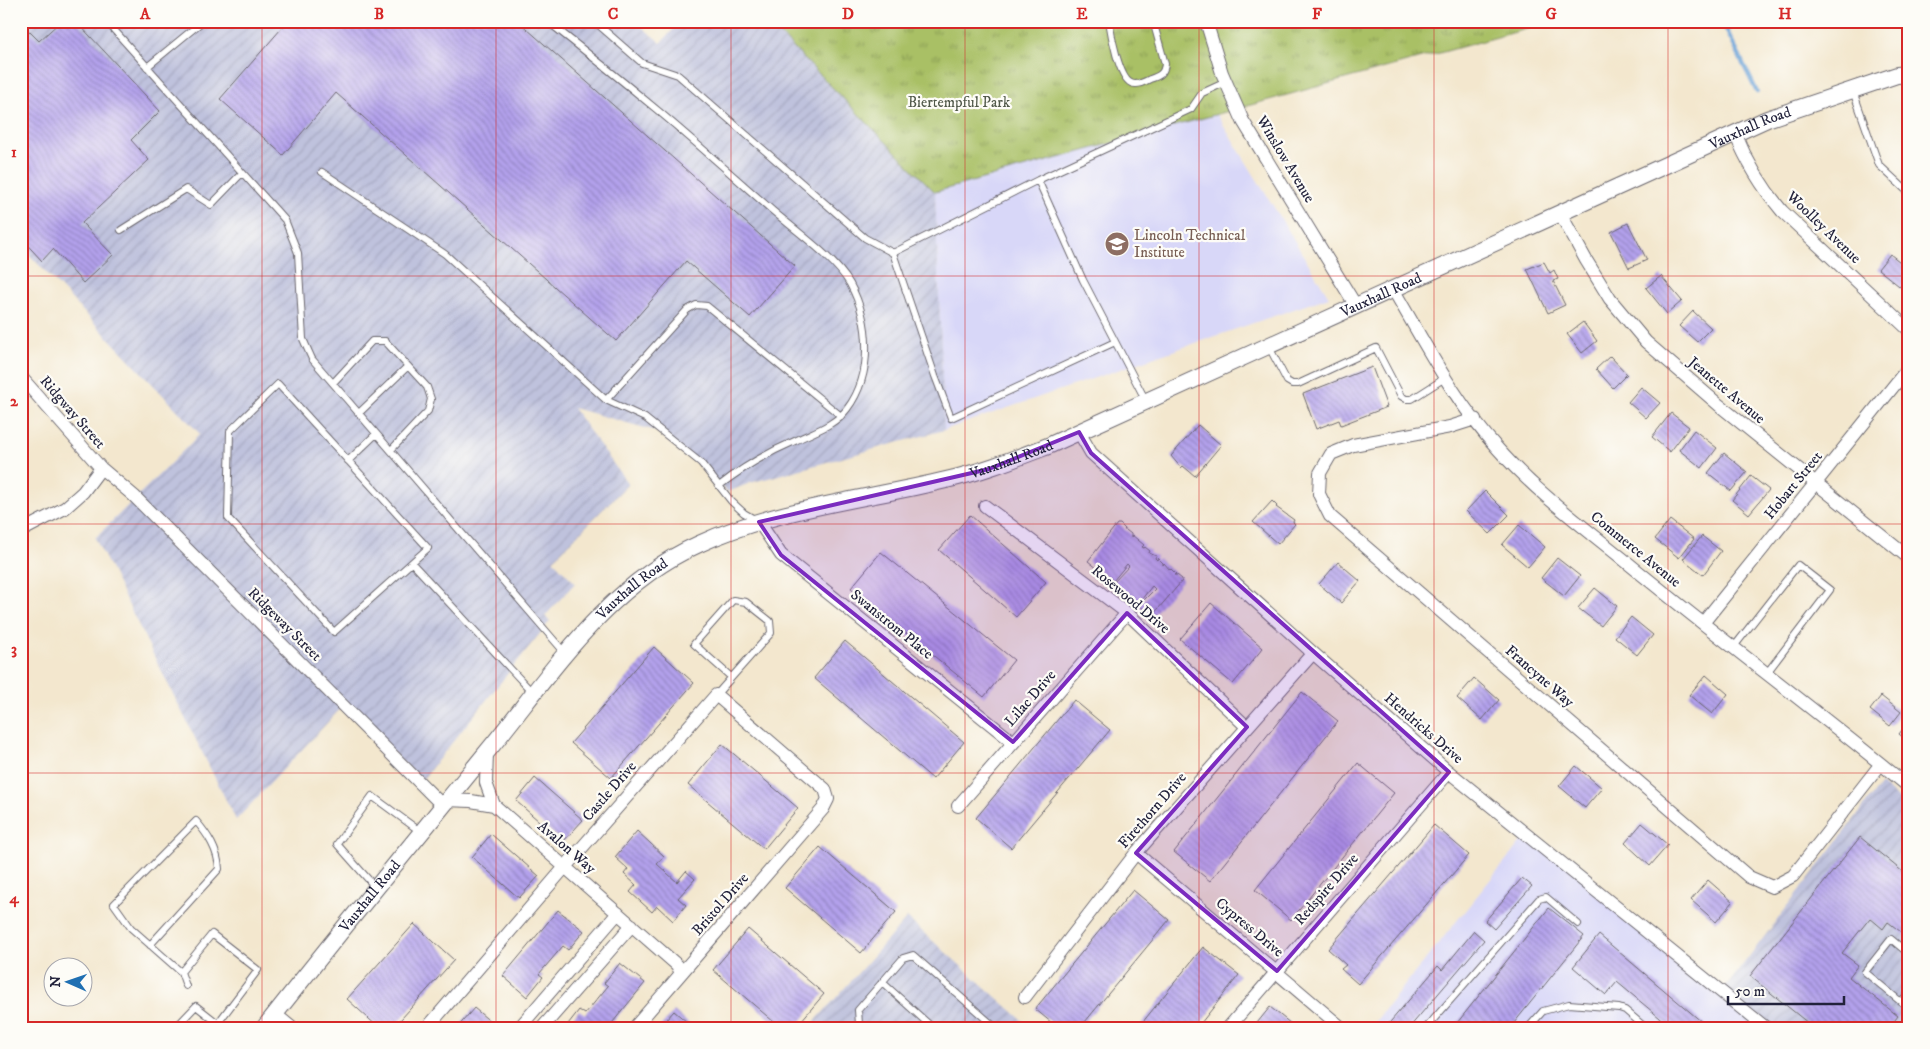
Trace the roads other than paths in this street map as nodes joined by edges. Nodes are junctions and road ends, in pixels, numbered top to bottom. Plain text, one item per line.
1 (106, 21) edge
2 (120, 21) edge
3 (202, 21) edge
4 (547, 21) edge
5 (594, 21) edge
6 (1108, 21) edge
7 (1153, 21) edge
8 (1206, 21) edge
9 (112, 28) junction
10 (147, 67) junction
11 (1909, 74) edge
12 (1226, 82) junction
13 (1852, 90) junction
14 (1735, 133) junction
15 (322, 172) dead end
16 (242, 173) junction
17 (1038, 180) junction
18 (1909, 193) edge
19 (1560, 213) junction
20 (122, 230) dead end
21 (893, 253) junction
22 (1393, 289) junction
23 (1356, 306) junction
24 (1909, 330) edge
25 (1115, 342) junction
26 (1269, 346) junction
27 (408, 366) junction
28 (1909, 367) edge
29 (21, 377) edge
30 (1445, 378) junction
31 (332, 383) junction
32 (606, 400) junction
33 (1146, 402) junction
34 (359, 413) junction
35 (841, 416) junction
36 (1475, 420) junction
37 (1079, 432) junction
38 (376, 434) junction
39 (391, 450) junction
40 (348, 461) junction
41 (101, 468) junction
42 (1815, 484) junction
43 (719, 486) junction
44 (985, 506) dead end
45 (759, 522) junction
46 (21, 531) edge
47 (1909, 558) edge
48 (412, 563) junction
49 (1127, 613) junction
50 (1703, 624) junction
51 (1733, 648) junction
52 (565, 653) junction
53 (1313, 653) junction
54 (1766, 674) junction
55 (731, 677) junction
56 (534, 693) junction
57 (716, 695) junction
58 (1247, 727) junction
59 (1013, 742) junction
60 (487, 753) junction
61 (1880, 765) junction
62 (1448, 772) junction
63 (1909, 787) edge
64 (444, 803) junction
65 (494, 805) junction
66 (958, 806) dead end
67 (421, 832) junction
68 (1136, 853) junction
69 (565, 867) junction
70 (376, 888) junction
71 (618, 913) junction
72 (1578, 924) dead end
73 (632, 925) junction
74 (150, 944) junction
75 (1909, 954) edge
76 (1277, 971) junction
77 (181, 972) junction
78 (681, 973) junction
79 (882, 982) junction
80 (186, 986) dead end
81 (1909, 992) edge
82 (1025, 996) dead end
83 (193, 998) dead end
84 (196, 1006) junction
85 (275, 1014) junction
86 (221, 1026) edge
87 (860, 1026) edge
88 (1762, 1026) edge
89 (175, 1028) edge
90 (264, 1028) edge
91 (292, 1028) edge
92 (427, 1028) edge
93 (519, 1028) edge
94 (542, 1028) edge
95 (634, 1028) edge
96 (933, 1028) edge
97 (996, 1028) edge
98 (1228, 1028) edge
99 (1342, 1028) edge
100 (1426, 1028) edge
101 (1528, 1028) edge
102 (1646, 1028) edge

1 - 9 lane
2 - 9 lane
3 - 10 lane
4 - 35 lane
5 - 21 lane
6 - 7 lane
8 - 12 street, Winslow Avenue
9 - 10 lane
10 - 16 lane
11 - 13 street, Vauxhall Road
12 - 17 lane
12 - 23 street, Winslow Avenue
13 - 14 street, Vauxhall Road
13 - 18 lane
14 - 19 street, Vauxhall Road
14 - 24 street, Woolley Avenue
15 - 32 lane
16 - 20 lane
16 - 31 lane
17 - 21 lane
17 - 25 lane
19 - 22 street, Vauxhall Road
19 - 42 street, Jeanette Avenue
21 - 25 lane
22 - 23 street, Vauxhall Road
22 - 30 street, Commerce Avenue
23 - 26 street, Vauxhall Road
25 - 33 lane
26 - 30 lane
26 - 33 street, Vauxhall Road
27 - 31 lane
27 - 34 lane
27 - 39 lane
28 - 42 street, Hobart Street
29 - 41 street, Ridgway Street
30 - 36 street, Commerce Avenue
31 - 34 lane
32 - 35 lane
32 - 43 lane
33 - 37 street, Vauxhall Road
34 - 38 lane
35 - 43 lane
36 - 50 street, Commerce Avenue
36 - 61 street, Francyne Way
37 - 45 street, Vauxhall Road
37 - 53 street, Hendricks Drive
38 - 39 lane
38 - 40 lane
39 - 52 lane
40 - 48 lane
40 - 48 lane
41 - 46 street
41 - 64 street, Ridgeway Street
42 - 47 street, Jeanette Avenue
42 - 50 street, Hobart Street
43 - 45 lane
44 - 49 street, Rosewood Drive
45 - 52 street, Vauxhall Road
45 - 59 street, Swanstrom Place
48 - 56 lane
49 - 58 street, Rosewood Drive
49 - 59 street, Lilac Drive
50 - 51 street, Commerce Avenue
51 - 54 street, Commerce Avenue
51 - 54 lane
52 - 56 street, Vauxhall Road
53 - 58 street, Firethorn Drive
53 - 62 street, Hendricks Drive
54 - 61 street, Commerce Avenue
55 - 55 lane
55 - 57 lane
56 - 60 street, Vauxhall Road
57 - 69 street, Castle Drive
57 - 78 street, Bristol Drive
58 - 68 street, Firethorn Drive
59 - 66 street, Lilac Drive
60 - 64 street, Vauxhall Road
60 - 65 street
61 - 63 street, Commerce Avenue
62 - 76 street, Redspire Drive
62 - 88 street, Hendricks Drive
64 - 65 street, Avalon Way
64 - 67 street, Vauxhall Road
65 - 69 street, Avalon Way
67 - 70 street, Vauxhall Road
67 - 70 lane
68 - 76 street, Cypress Drive
68 - 82 street, Firethorn Drive
69 - 71 street, Avalon Way
69 - 92 street, Castle Drive
70 - 85 street, Vauxhall Road
71 - 73 street, Avalon Way
71 - 93 street
72 - 100 lane
73 - 78 street, Avalon Way
73 - 94 street
74 - 74 lane
74 - 77 lane
75 - 81 lane
76 - 98 street, Redspire Drive
76 - 99 street, Cypress Drive
77 - 80 lane
77 - 86 lane
78 - 95 street, Bristol Drive
79 - 87 lane
79 - 96 lane
79 - 97 lane
83 - 84 lane
84 - 86 lane
84 - 89 lane
85 - 90 street, Vauxhall Road
85 - 91 street
101 - 102 lane

